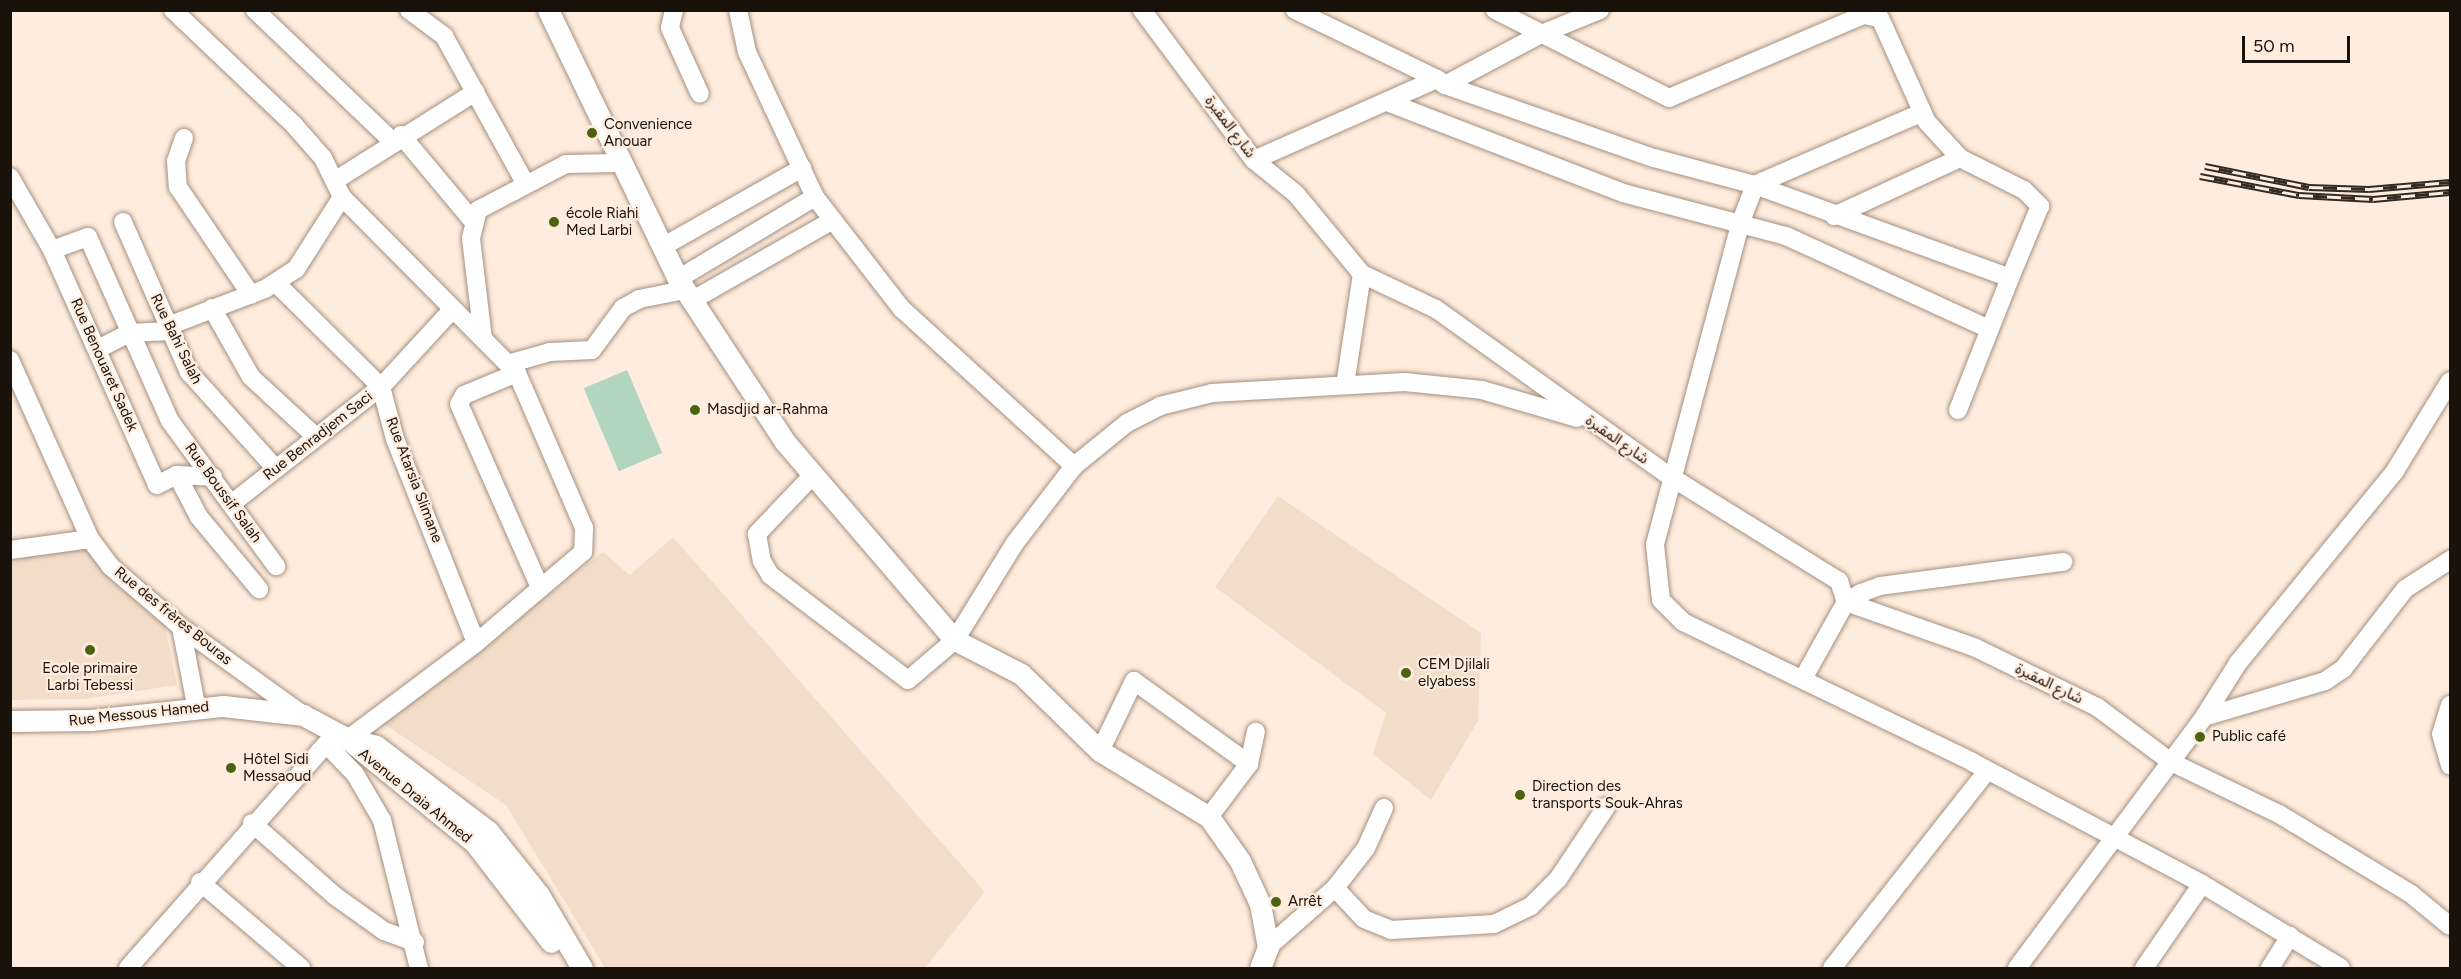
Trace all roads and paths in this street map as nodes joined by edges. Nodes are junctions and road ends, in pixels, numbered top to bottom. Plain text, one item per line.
1 (173, 10) edge
2 (255, 10) edge
3 (409, 10) edge
4 (548, 10) edge
5 (674, 10) edge
6 (738, 10) edge
7 (1142, 10) edge
8 (1295, 10) edge
9 (1495, 10) edge
10 (1600, 10) edge
11 (1539, 35) junction
12 (1441, 82) junction
13 (475, 92) junction
14 (700, 94) dead end
15 (1390, 103) junction
16 (1922, 113) junction
17 (183, 138) dead end
18 (397, 138) junction
19 (1960, 158) junction
20 (1254, 160) junction
21 (618, 163) junction
22 (802, 168) junction
23 (10, 177) edge
24 (525, 183) junction
25 (1755, 185) junction
26 (339, 189) junction
27 (815, 196) junction
28 (1834, 216) junction
29 (472, 220) junction
30 (833, 220) junction
31 (1740, 221) junction
32 (123, 222) dead end
33 (51, 247) junction
34 (662, 247) junction
35 (1362, 274) junction
36 (2010, 278) junction
37 (276, 283) junction
38 (685, 290) junction
39 (251, 295) junction
40 (212, 308) junction
41 (451, 311) junction
42 (170, 329) junction
43 (1989, 330) junction
44 (129, 333) junction
45 (483, 339) junction
46 (98, 349) junction
47 (10, 360) edge
48 (512, 369) junction
49 (2451, 381) edge
50 (1345, 385) junction
51 (381, 387) junction
52 (16, 389) edge
53 (1958, 410) dead end
54 (1591, 422) junction
55 (316, 437) junction
56 (1074, 466) junction
57 (275, 468) junction
58 (177, 475) junction
59 (213, 477) junction
60 (811, 477) junction
61 (1671, 477) junction
62 (231, 504) junction
63 (90, 539) junction
64 (12, 544) edge
65 (2451, 560) edge
66 (2062, 562) dead end
67 (276, 566) dead end
68 (540, 588) junction
69 (259, 589) dead end
70 (1846, 602) junction
71 (181, 627) junction
72 (955, 640) junction
73 (476, 643) junction
74 (1804, 677) junction
75 (196, 705) junction
76 (2451, 705) edge
77 (303, 715) junction
78 (2204, 717) junction
79 (10, 722) edge
80 (1257, 732) dead end
81 (337, 739) junction
82 (1100, 751) junction
83 (2171, 762) junction
84 (1249, 764) junction
85 (2451, 766) edge
86 (1986, 772) junction
87 (1606, 807) dead end
88 (1384, 808) dead end
89 (1209, 817) junction
90 (252, 822) junction
91 (2113, 838) junction
92 (200, 882) junction
93 (2202, 884) junction
94 (1335, 888) junction
95 (2451, 926) edge
96 (2290, 936) junction
97 (415, 942) junction
98 (1268, 947) junction
99 (1836, 967) edge
100 (128, 969) edge
101 (301, 969) edge
102 (419, 969) edge
103 (567, 969) edge
104 (582, 969) edge
105 (1260, 969) edge
106 (2017, 969) edge
107 (2144, 969) edge
108 (2270, 969) edge
109 (2341, 969) edge

1 - 26 street
2 - 18 street
3 - 13 street
4 - 21 street
5 - 14 street
6 - 22 street
7 - 20 street, شارع المقبرة
8 - 12 street
9 - 11 street
10 - 11 street
11 - 12 street
11 - 16 street
12 - 15 street
12 - 25 street
13 - 18 street
13 - 24 street
15 - 20 street
15 - 31 street
16 - 19 street
16 - 25 street
17 - 39 street
18 - 26 street
18 - 29 street
19 - 28 street
19 - 36 street
20 - 35 street, شارع المقبرة
21 - 24 street
21 - 34 street
22 - 27 street
22 - 34 street
23 - 33 street, Rue Benouaret Sadek
24 - 29 street
25 - 28 street
25 - 31 street
26 - 37 street
26 - 41 street
27 - 30 street
27 - 38 street
28 - 36 street
29 - 45 street
30 - 38 street
30 - 56 street
31 - 43 street
31 - 61 street
32 - 42 street, Rue Bahi Salah
33 - 44 street, Rue Boussif Salah
33 - 46 street, Rue Benouaret Sadek
34 - 38 street
35 - 50 street
35 - 54 street, شارع المقبرة
36 - 43 street
37 - 39 street
37 - 51 street
38 - 48 street
38 - 60 street
39 - 40 street
40 - 42 street
40 - 55 street
41 - 45 street
41 - 51 street, Rue Benradjem Saci
42 - 44 street
42 - 57 street, Rue Bahi Salah
43 - 53 street
44 - 46 street
44 - 59 street, Rue Boussif Salah
45 - 48 street
46 - 58 street, Rue Benouaret Sadek
47 - 52 street, Rue des frères Bouras
48 - 68 street
48 - 68 street
49 - 78 street
50 - 54 street
50 - 56 street
51 - 55 street, Rue Benradjem Saci
51 - 73 street, Rue Atarsia Slimane
52 - 63 street, Rue des frères Bouras
54 - 61 street, شارع المقبرة
55 - 57 street, Rue Benradjem Saci
56 - 72 street
57 - 62 street, Rue Benradjem Saci
58 - 59 street
58 - 69 street
59 - 62 street, Rue Boussif Salah
60 - 72 street
60 - 72 street
61 - 70 street, شارع المقبرة
61 - 74 street
62 - 67 street, Rue Boussif Salah
63 - 64 street
63 - 71 street, Rue des frères Bouras
65 - 78 street
66 - 70 street
68 - 73 street
70 - 74 street
70 - 83 street, شارع المقبرة
71 - 75 street
71 - 77 street, Rue des frères Bouras
72 - 82 street
73 - 81 street
74 - 86 street
75 - 77 street, Rue Messous Hamed
75 - 79 street, Rue Messous Hamed
76 - 85 street
77 - 81 street, Rue des frères Bouras
78 - 83 street
80 - 84 street
81 - 90 street
81 - 97 street
81 - 103 street, Avenue Draia Ahmed
81 - 104 street, Avenue Draia Ahmed
82 - 84 street
82 - 89 street
83 - 91 street
83 - 95 street, شارع المقبرة
84 - 89 street
86 - 91 street
86 - 99 street
87 - 94 street
88 - 94 street
89 - 98 street
90 - 92 street
90 - 97 street
91 - 93 street
91 - 106 street
92 - 100 street
92 - 101 street
93 - 96 street
93 - 107 street
94 - 98 street
96 - 108 street
96 - 109 street
97 - 102 street
98 - 105 street

